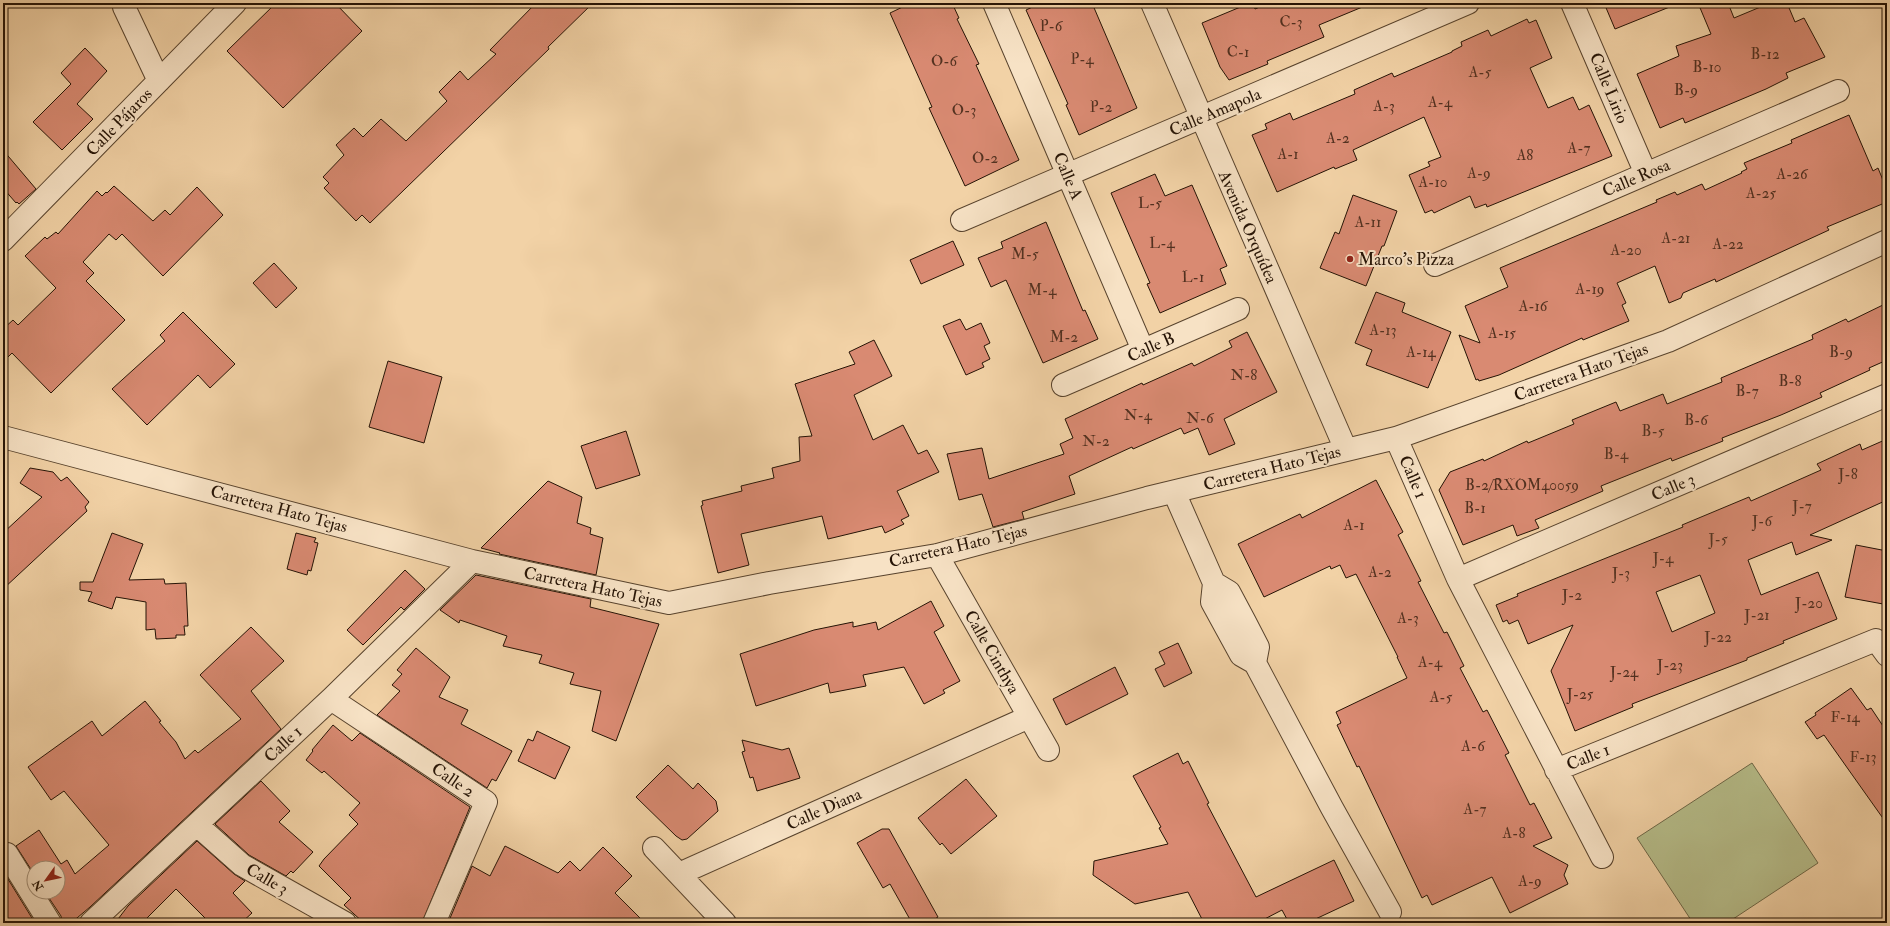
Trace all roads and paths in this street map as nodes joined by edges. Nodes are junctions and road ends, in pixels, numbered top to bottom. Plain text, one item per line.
1 (235, 3) edge
2 (994, 3) edge
3 (1152, 3) edge
4 (1468, 3) edge
5 (1572, 3) edge
6 (124, 7) dead end
7 (159, 81) junction
8 (1838, 91) dead end
9 (1201, 118) junction
10 (1646, 174) junction
11 (1067, 175) junction
12 (962, 220) dead end
13 (3, 240) edge
14 (1887, 241) edge
15 (1435, 265) dead end
16 (1238, 309) dead end
17 (1143, 350) junction
18 (1063, 386) dead end
19 (1887, 395) edge
20 (3, 437) edge
21 (1396, 438) junction
22 (1346, 450) junction
23 (1174, 492) junction
24 (937, 555) junction
25 (472, 561) junction
26 (1458, 579) junction
27 (1887, 655) edge
28 (331, 699) junction
29 (1029, 717) junction
30 (1048, 750) dead end
31 (1556, 770) junction
32 (196, 825) junction
33 (654, 848) dead end
34 (7, 854) dead end
35 (1602, 857) dead end
36 (679, 874) junction
37 (1390, 912) dead end
38 (50, 923) edge
39 (92, 923) edge
40 (344, 923) edge
41 (434, 923) edge
42 (725, 923) edge

1 - 7 street, Calle Pájaros
2 - 11 street, Calle A
3 - 9 street, Avenida Orquídea
4 - 9 street, Calle Amapola
5 - 10 street, Calle Lirio
6 - 7 street
7 - 13 street, Calle Pájaros
8 - 10 street, Calle Rosa
9 - 11 street, Calle Amapola
9 - 22 street, Avenida Orquídea
10 - 15 street, Calle Rosa
11 - 12 street, Calle Amapola
11 - 17 street, Calle A
14 - 21 street, Carretera Hato Tejas
16 - 17 street, Calle B
17 - 18 street, Calle B
19 - 26 street, Calle 3
20 - 25 street, Carretera Hato Tejas
21 - 22 street, Carretera Hato Tejas
21 - 26 street, Calle 1
22 - 23 street, Carretera Hato Tejas
23 - 24 street, Carretera Hato Tejas
23 - 37 street
24 - 25 street, Carretera Hato Tejas
24 - 29 street, Calle Cinthya
25 - 28 street, Calle 1
26 - 31 street, Calle 1
27 - 31 street, Calle 1
28 - 32 street, Calle 1
28 - 41 street, Calle 2
29 - 30 street, Calle Cinthya
29 - 36 street, Calle Diana
31 - 35 street
32 - 39 street, Calle 1
32 - 40 street, Calle 3
33 - 36 street
34 - 38 street
36 - 42 street

